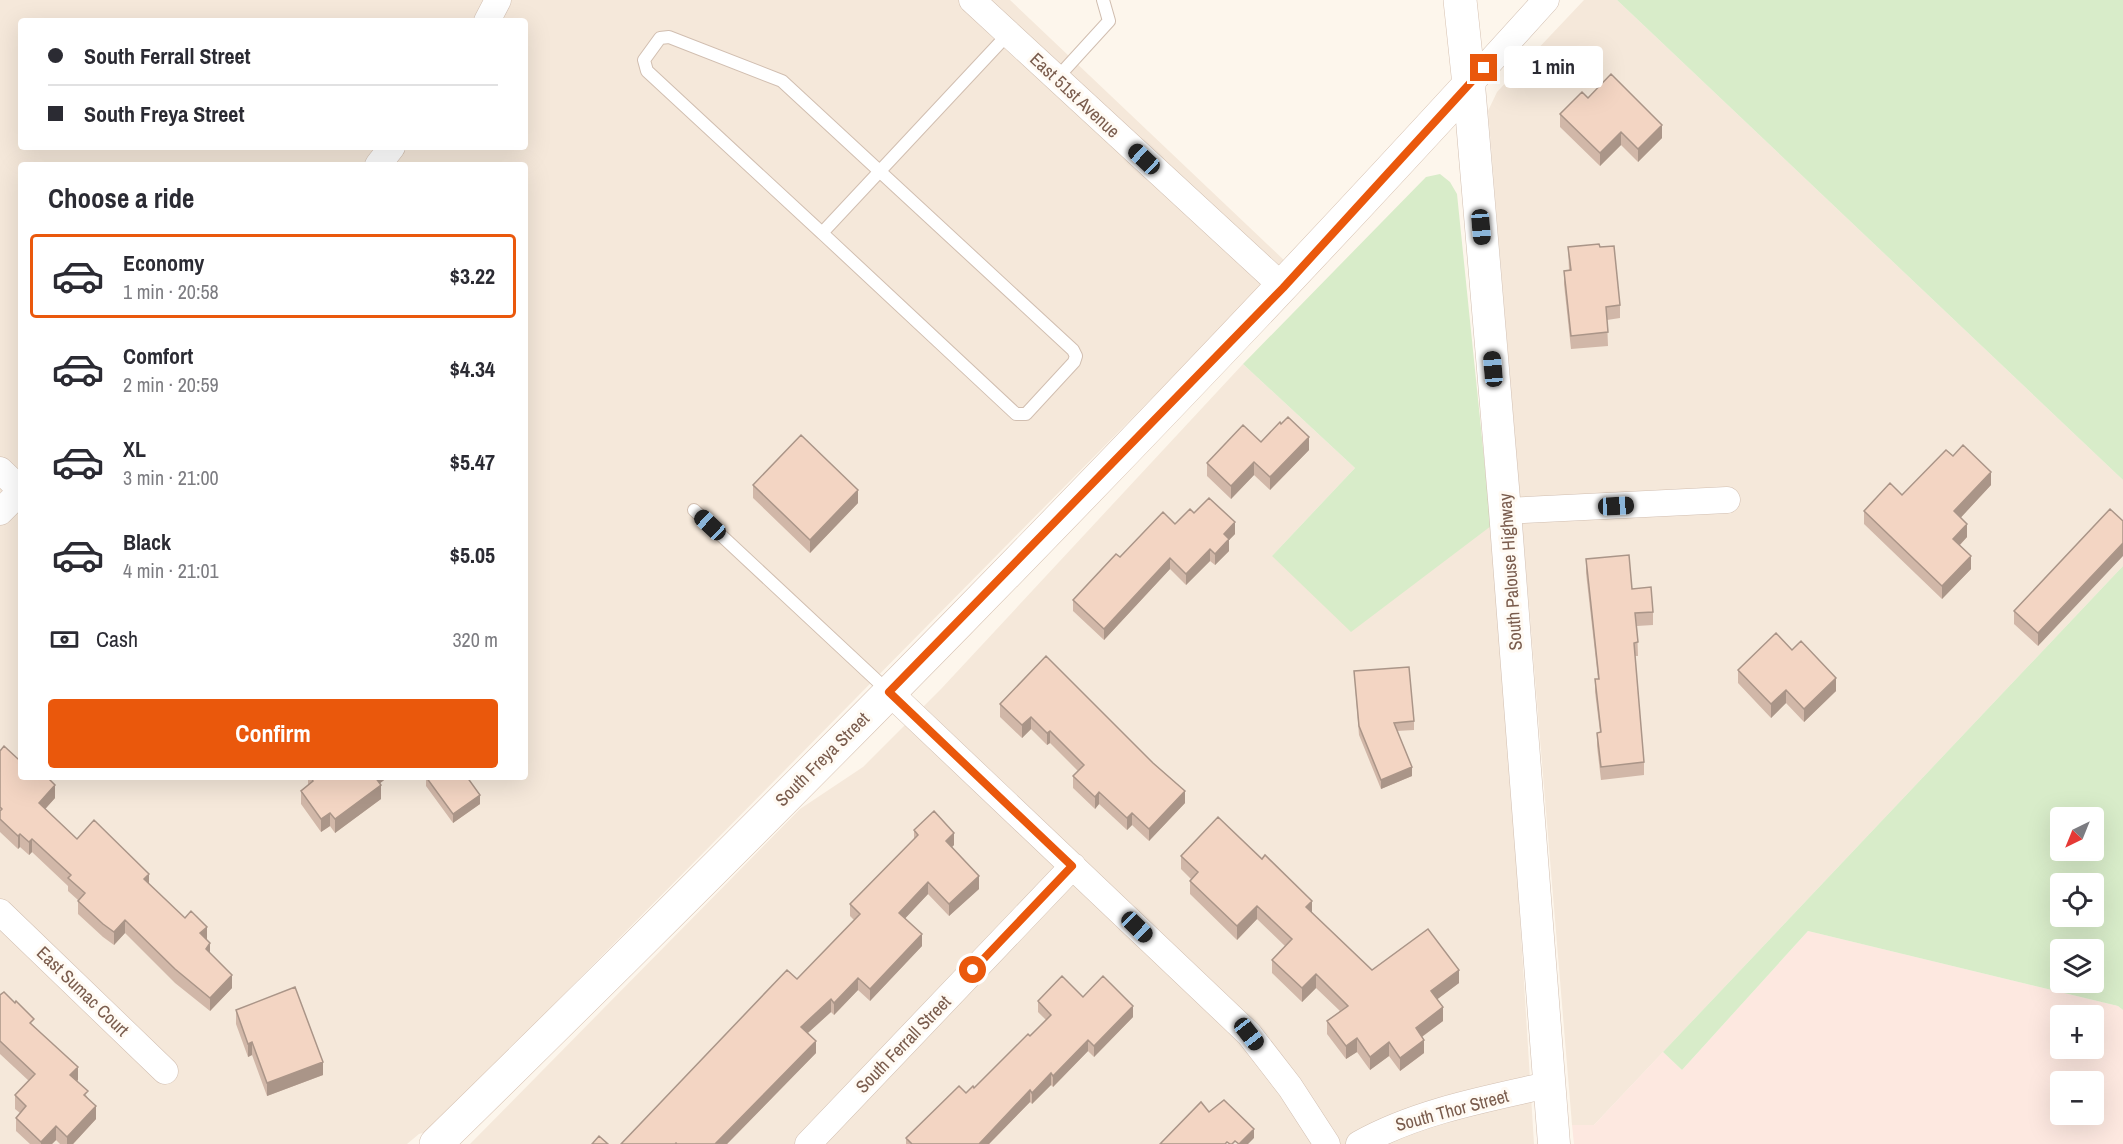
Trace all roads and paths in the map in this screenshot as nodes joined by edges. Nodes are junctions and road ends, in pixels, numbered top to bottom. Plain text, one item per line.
1 (498, 0) edge
2 (972, 0) edge
3 (1103, 0) edge
4 (1460, 0) edge
5 (1546, 0) edge
6 (489, 18) edge
7 (1009, 33) junction
8 (1057, 78) junction
9 (1469, 85) junction
10 (390, 150) edge
11 (380, 162) edge
12 (880, 169) junction
13 (822, 233) junction
14 (1283, 288) junction
15 (0, 470) edge
16 (18, 488) edge
17 (18, 494) edge
18 (1727, 500) dead end
19 (694, 510) dead end
20 (1505, 511) junction
21 (0, 512) edge
22 (889, 692) junction
23 (1072, 866) junction
24 (0, 912) edge
25 (165, 1071) dead end
26 (1548, 1085) junction
27 (436, 1144) edge
28 (808, 1144) edge
29 (1327, 1144) edge
30 (1359, 1144) edge
31 (1554, 1144) edge

1 - 6 street
2 - 7 street, East 51st Avenue
3 - 8 lane
4 - 9 main road, South Palouse Highway
5 - 9 street, South Freya Street
7 - 8 street, East 51st Avenue
7 - 12 lane
8 - 14 street, East 51st Avenue
9 - 14 main road, South Freya Street
9 - 20 street, South Palouse Highway
10 - 11 street
12 - 13 lane
12 - 13 lane
12 - 13 lane
14 - 22 main road, South Freya Street
15 - 16 street
17 - 21 street
18 - 20 street
19 - 22 lane
20 - 26 street, South Palouse Highway
22 - 23 street
22 - 27 main road, South Freya Street
23 - 28 street, South Ferrall Street
23 - 29 street
24 - 25 street, East Sumac Court
26 - 30 street, South Thor Street
26 - 31 street, South Palouse Highway

